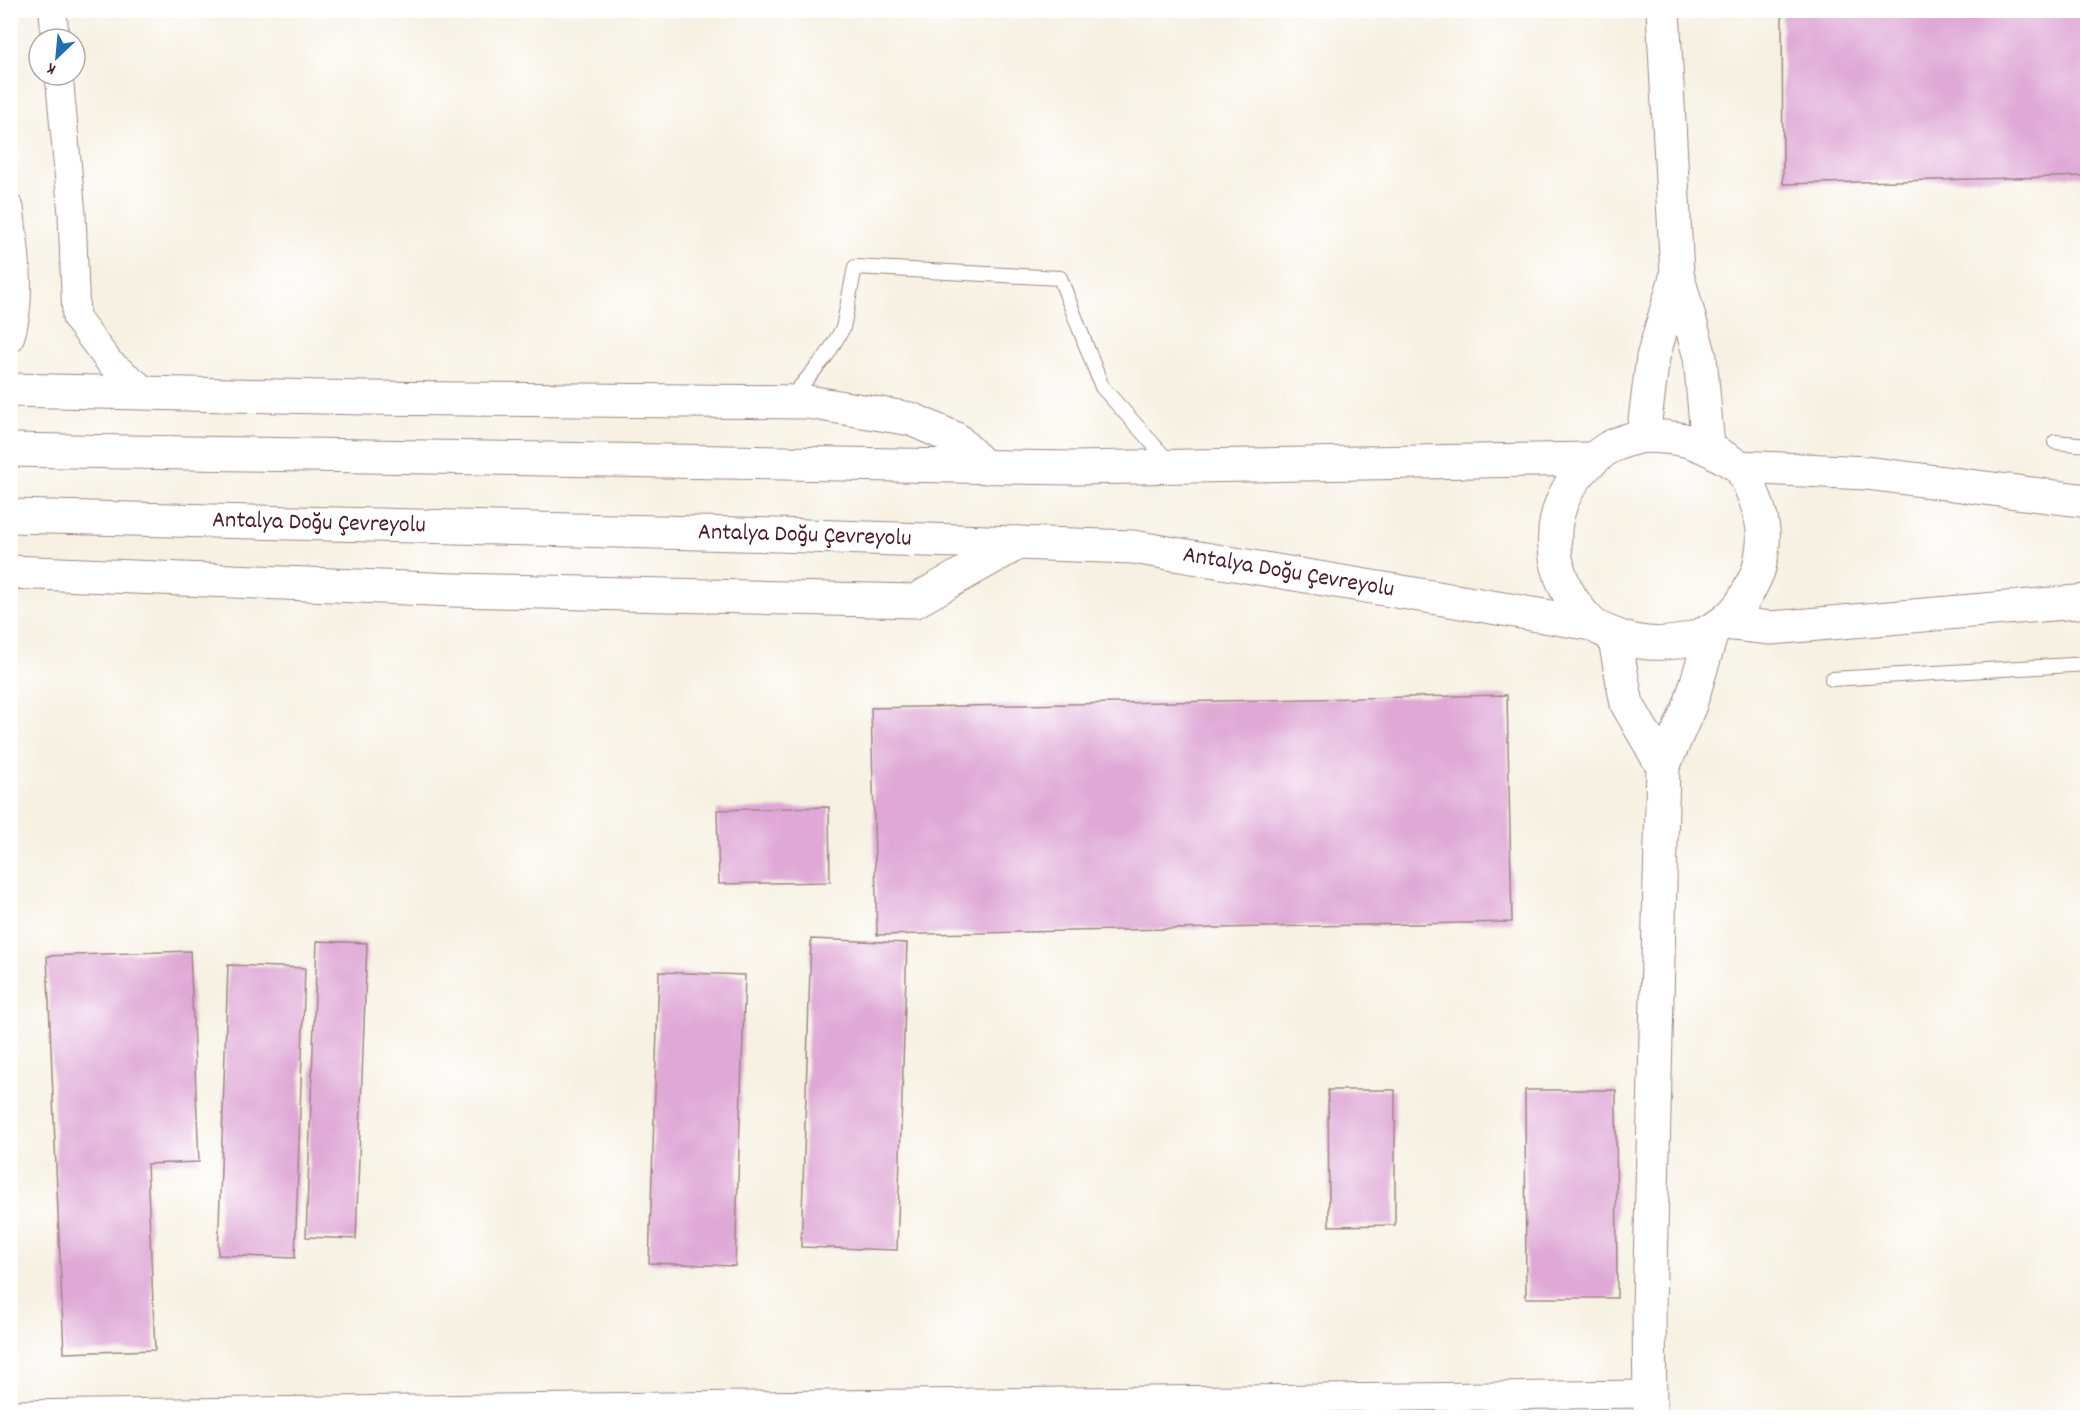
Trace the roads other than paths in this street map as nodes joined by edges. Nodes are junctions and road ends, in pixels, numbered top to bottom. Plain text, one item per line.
1 (52, 10) edge
2 (1663, 10) edge
3 (54, 27) edge
4 (60, 87) edge
5 (10, 208) edge
6 (1677, 274) junction
7 (10, 339) edge
8 (10, 390) edge
9 (149, 393) junction
10 (787, 402) junction
11 (1643, 436) junction
12 (2055, 442) dead end
13 (2088, 445) edge
14 (1708, 447) junction
15 (10, 450) edge
16 (1593, 459) junction
17 (1739, 466) junction
18 (985, 467) junction
19 (1173, 467) junction
20 (2088, 501) edge
21 (10, 516) edge
22 (1018, 543) junction
23 (10, 572) edge
24 (2088, 601) edge
25 (1718, 626) junction
26 (1603, 629) junction
27 (2088, 664) edge
28 (1832, 679) dead end
29 (1663, 767) junction
30 (1649, 1406) edge
31 (22, 1415) edge

1 - 3 street
2 - 6 main road
4 - 9 street
5 - 7 street
6 - 11 main road
6 - 14 main road
8 - 9 main road
9 - 10 main road
10 - 18 main road
10 - 19 lane
11 - 14 main road
11 - 16 main road
12 - 13 lane
14 - 17 main road
15 - 18 main road
16 - 19 main road
16 - 26 main road
17 - 20 main road
17 - 25 main road
18 - 19 main road
21 - 22 main road, Antalya Doğu Çevreyolu
22 - 23 main road
22 - 26 main road, Antalya Doğu Çevreyolu
24 - 25 main road
25 - 26 main road
25 - 29 main road
26 - 29 main road
27 - 28 lane
29 - 30 main road
30 - 31 street

